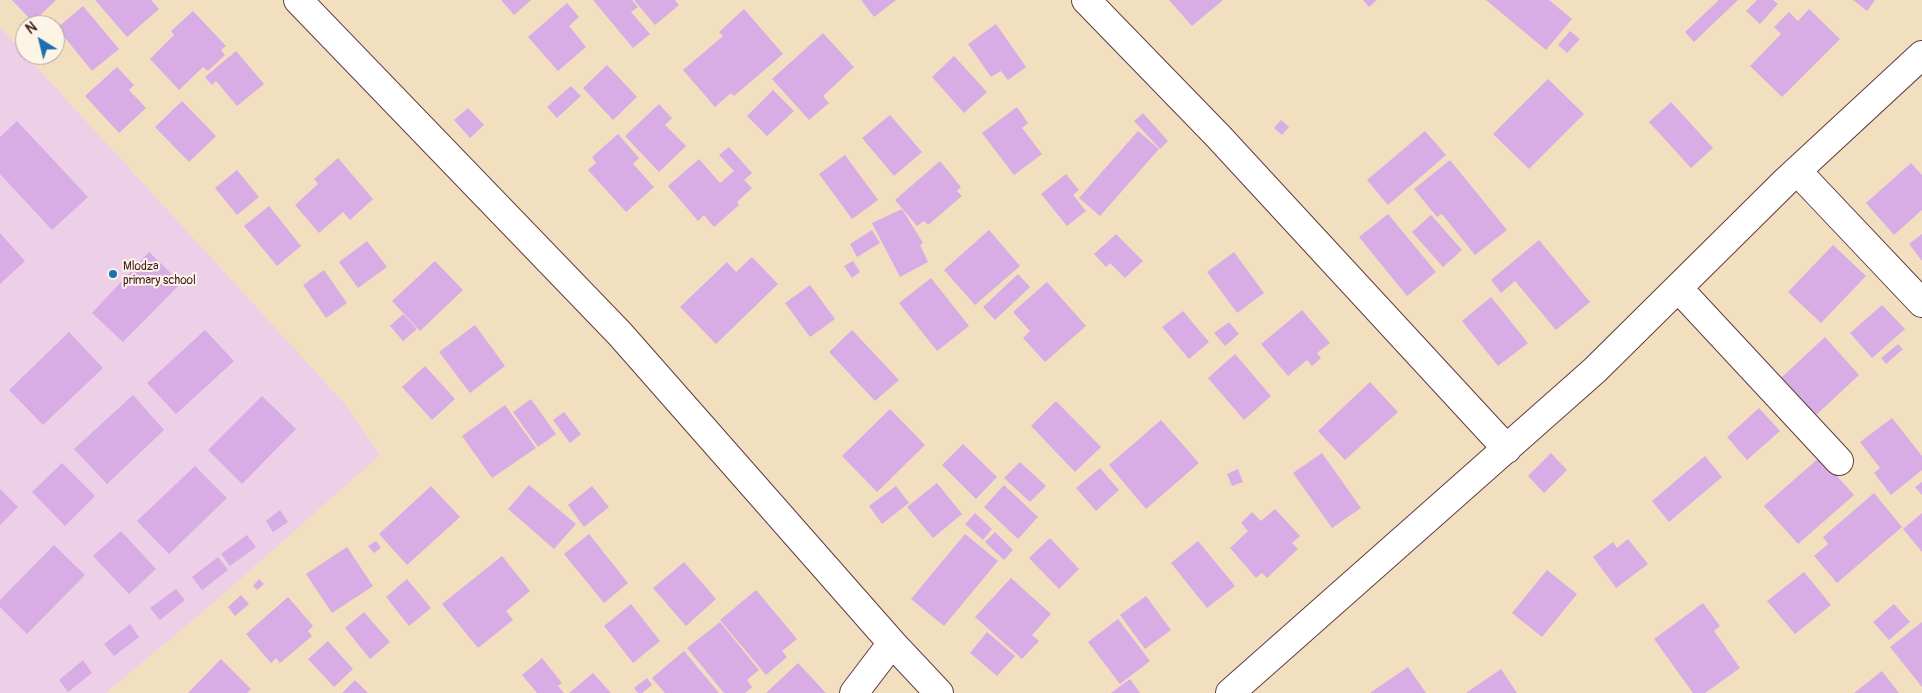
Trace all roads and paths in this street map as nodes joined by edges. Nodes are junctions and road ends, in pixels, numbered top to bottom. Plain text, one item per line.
1 (298, 0) edge
2 (1086, 0) edge
3 (1922, 55) edge
4 (1797, 171) junction
5 (1678, 288) junction
6 (1922, 302) edge
7 (1507, 450) junction
8 (1839, 461) dead end
9 (892, 644) junction
10 (854, 693) edge
11 (939, 693) edge
12 (1230, 693) edge

1 - 9 street
2 - 7 street
3 - 4 street
4 - 5 street
4 - 6 street
5 - 7 street
5 - 8 street
7 - 12 street
9 - 10 street
9 - 11 street

